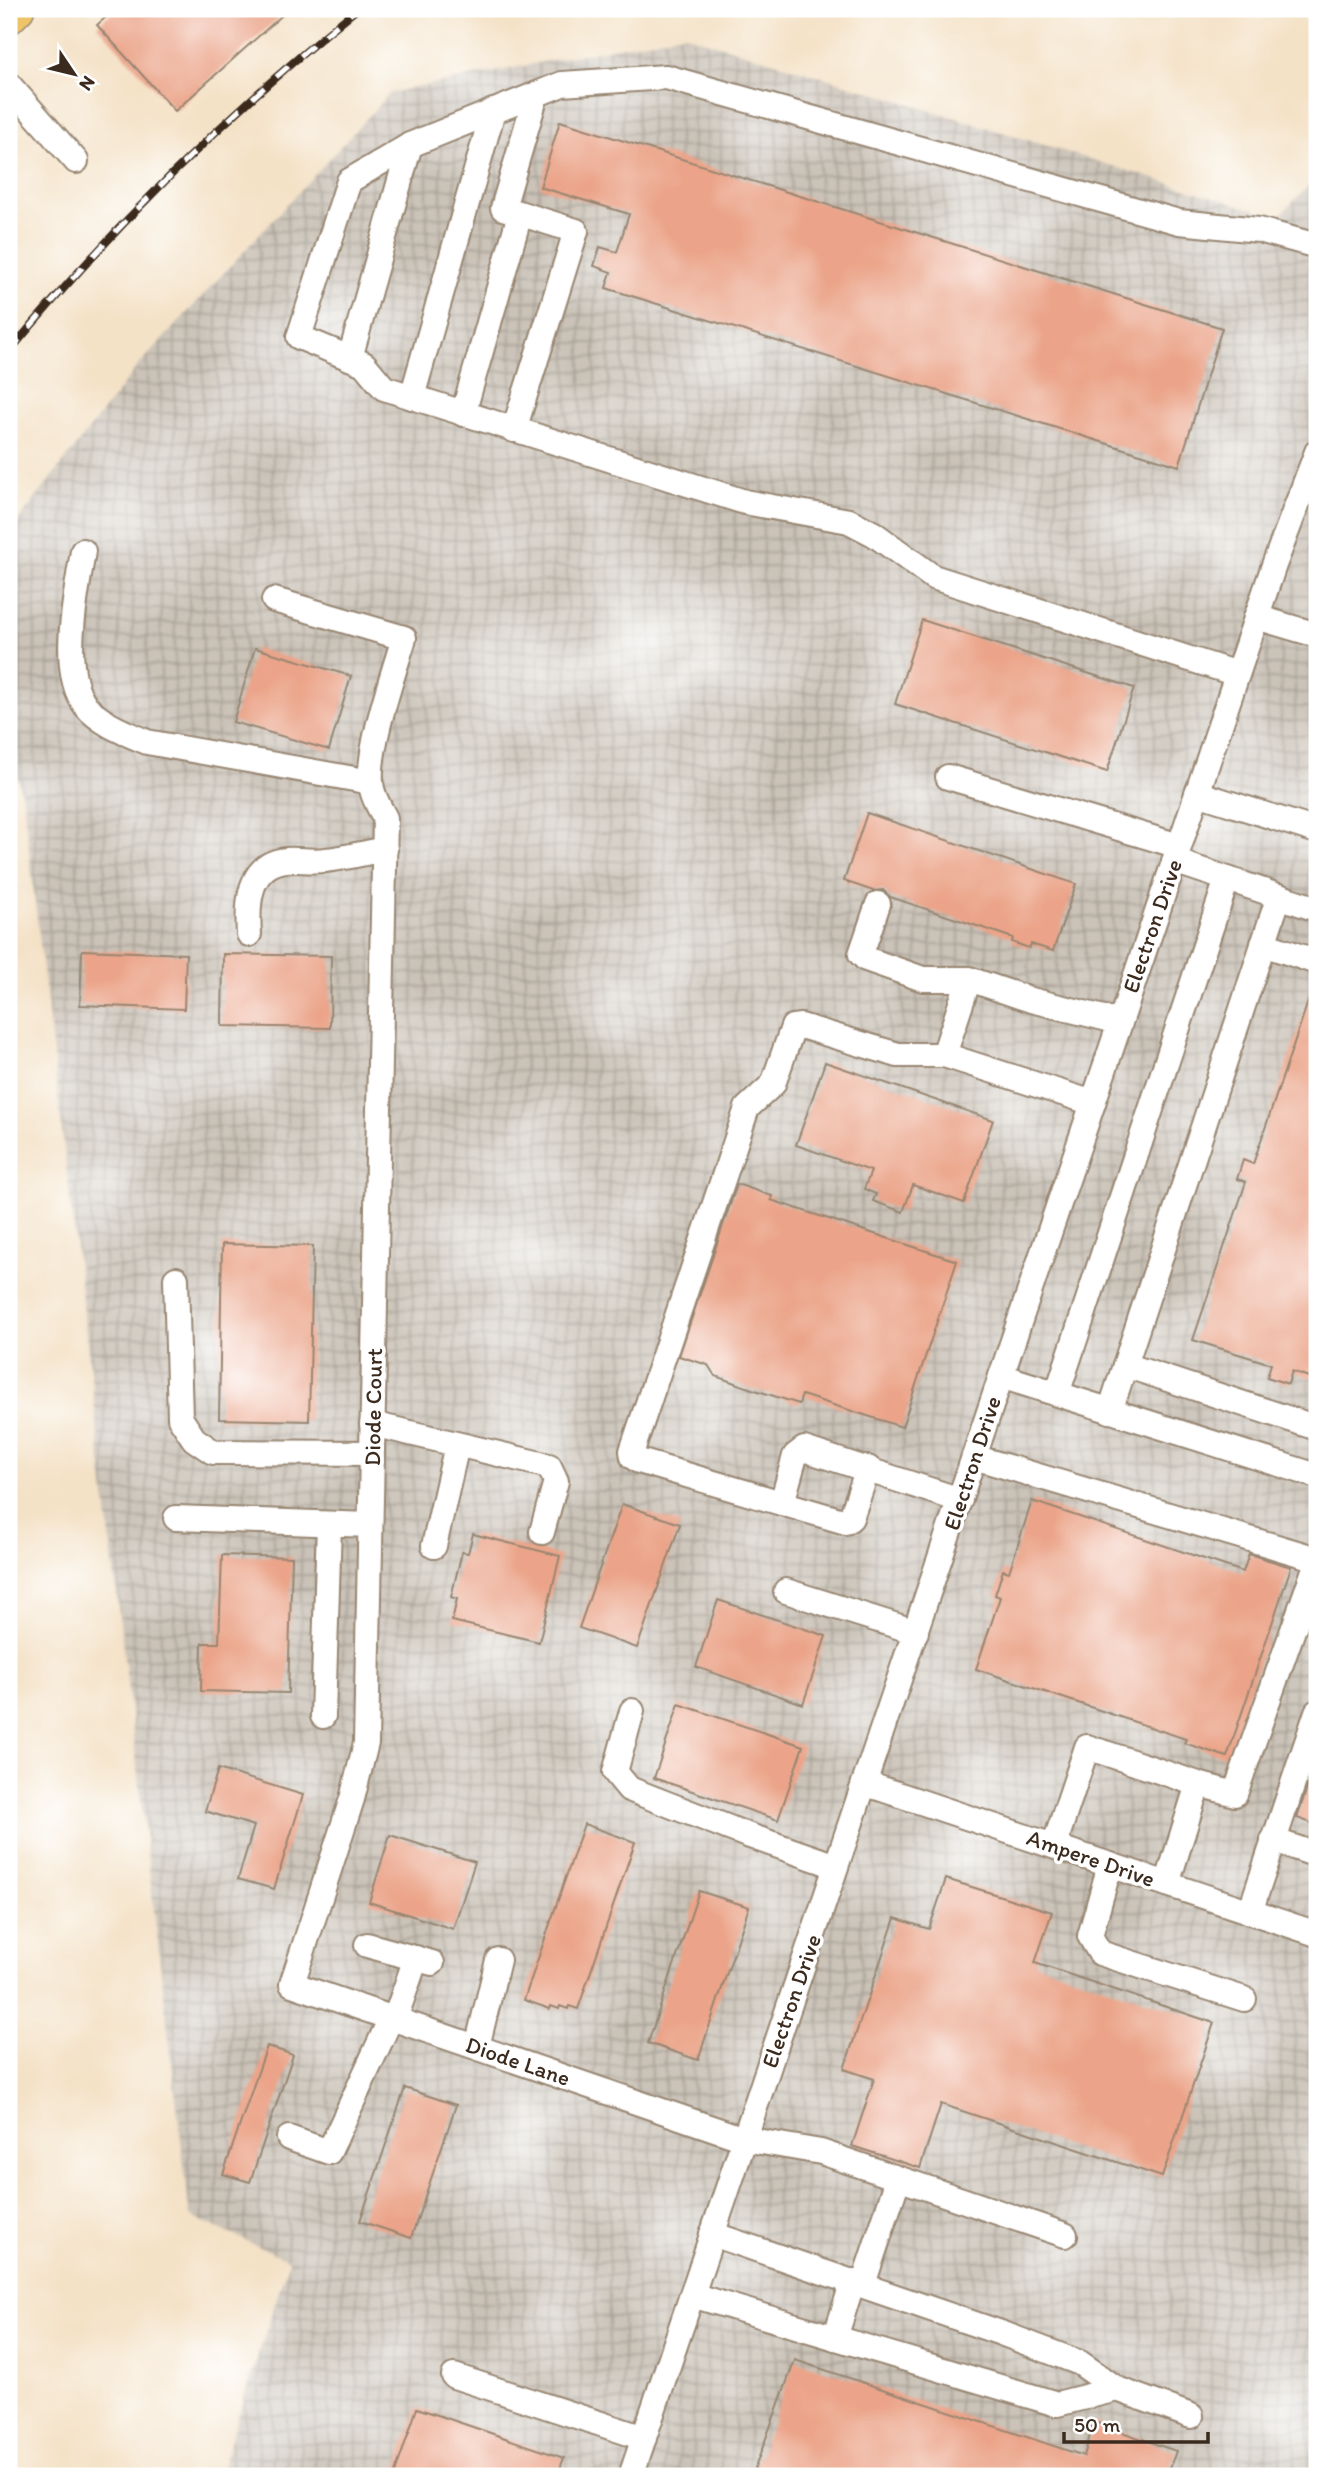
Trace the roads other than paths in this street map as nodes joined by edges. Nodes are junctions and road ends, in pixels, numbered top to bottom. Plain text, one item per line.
1 (18, 9) edge
2 (9, 18) edge
3 (9, 85) edge
4 (536, 95) junction
5 (494, 111) junction
6 (410, 145) junction
7 (76, 160) dead end
8 (520, 214) junction
9 (1317, 246) edge
10 (350, 358) junction
11 (412, 397) junction
12 (463, 414) junction
13 (514, 430) junction
14 (1317, 452) edge
15 (83, 551) dead end
16 (274, 600) dead end
17 (1256, 617) junction
18 (1317, 635) edge
19 (1237, 674) junction
20 (948, 777) dead end
21 (371, 782) junction
22 (1197, 793) junction
23 (1317, 831) edge
24 (385, 849) junction
25 (1177, 854) junction
26 (1227, 879) junction
27 (1279, 896) junction
28 (878, 904) dead end
29 (1317, 909) edge
30 (249, 934) dead end
31 (1264, 944) junction
32 (1317, 962) edge
33 (969, 979) junction
34 (1120, 1022) junction
35 (944, 1055) junction
36 (1093, 1103) junction
37 (176, 1279) dead end
38 (1125, 1365) junction
39 (1001, 1376) junction
40 (1057, 1394) junction
41 (1110, 1411) junction
42 (372, 1424) junction
43 (1317, 1427) edge
44 (457, 1445) junction
45 (372, 1453) junction
46 (974, 1457) junction
47 (867, 1468) junction
48 (1317, 1476) edge
49 (960, 1500) junction
50 (782, 1503) junction
51 (176, 1518) dead end
52 (329, 1524) junction
53 (370, 1525) junction
54 (541, 1532) dead end
55 (434, 1546) dead end
56 (1317, 1560) edge
57 (786, 1591) dead end
58 (916, 1632) junction
59 (632, 1711) dead end
60 (1317, 1712) edge
61 (323, 1716) dead end
62 (864, 1783) junction
63 (1198, 1784) junction
64 (1273, 1840) junction
65 (1054, 1846) junction
66 (1317, 1855) edge
67 (1110, 1865) junction
68 (836, 1866) junction
69 (1167, 1884) junction
70 (1250, 1912) junction
71 (1317, 1934) edge
72 (367, 1945) dead end
73 (498, 1960) dead end
74 (292, 1984) joint
75 (1244, 1999) dead end
76 (393, 2019) junction
77 (477, 2047) junction
78 (289, 2138) dead end
79 (744, 2139) junction
80 (898, 2179) junction
81 (712, 2234) junction
82 (1065, 2235) dead end
83 (858, 2283) junction
84 (692, 2295) junction
85 (835, 2338) junction
86 (454, 2376) dead end
87 (1117, 2389) junction
88 (1191, 2416) dead end
89 (644, 2438) junction
90 (631, 2476) edge

1 - 2 main road
3 - 7 street
4 - 5 street
4 - 8 street
4 - 9 street
5 - 6 street
5 - 11 street
6 - 10 street
6 - 10 street
8 - 12 street
8 - 13 street
10 - 11 street
11 - 12 street
12 - 13 street
13 - 19 street
14 - 17 street, Electron Drive
15 - 21 street
16 - 21 street
17 - 18 street
17 - 19 street, Electron Drive
19 - 22 street, Electron Drive
20 - 25 street
21 - 24 street, Diode Court
22 - 23 street
22 - 25 street, Electron Drive
24 - 30 street
24 - 42 street, Diode Court
25 - 26 street
25 - 34 street, Electron Drive
26 - 27 street
26 - 40 street
27 - 29 street
27 - 31 street
28 - 33 street
31 - 32 street
31 - 38 street
33 - 34 street
33 - 35 street
34 - 36 street, Electron Drive
35 - 36 street
35 - 50 street
36 - 39 street, Electron Drive
37 - 45 street
38 - 41 street
38 - 43 street
39 - 40 street
39 - 46 street, Electron Drive
40 - 41 street
41 - 48 street
42 - 44 street
42 - 45 street, Diode Court
44 - 54 street
44 - 55 street
45 - 53 street, Diode Court
46 - 49 street, Electron Drive
46 - 56 street
47 - 49 street
47 - 50 street
47 - 50 street
49 - 58 street, Electron Drive
51 - 52 street
52 - 53 street
52 - 61 street
53 - 74 street, Diode Court
56 - 63 street
57 - 58 street
58 - 62 street, Electron Drive
59 - 68 street
60 - 64 street
62 - 65 street, Ampere Drive
62 - 68 street, Electron Drive
63 - 65 street
63 - 69 street
64 - 66 street
64 - 70 street
65 - 67 street, Ampere Drive
67 - 69 street, Ampere Drive
67 - 75 street
68 - 79 street, Electron Drive
69 - 70 street, Ampere Drive
70 - 71 street, Ampere Drive
72 - 76 street
73 - 77 street
74 - 76 street, Diode Lane
76 - 77 street, Diode Lane
76 - 78 street
77 - 79 street, Diode Lane
79 - 80 street, Diode Lane
79 - 81 street, Electron Drive
80 - 82 street, Diode Lane
80 - 83 street
81 - 83 street
81 - 84 street, Electron Drive
83 - 85 street
83 - 87 street
84 - 85 street
84 - 89 street, Electron Drive
85 - 87 street
86 - 89 street
87 - 88 street
89 - 90 street, Electron Drive

